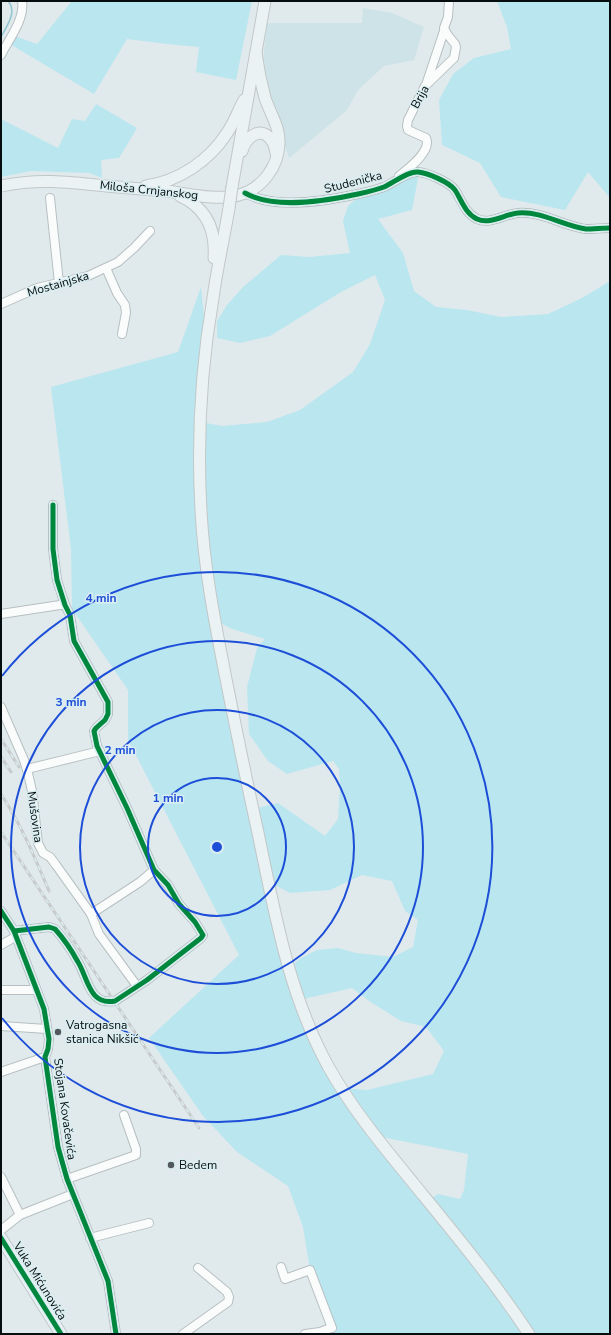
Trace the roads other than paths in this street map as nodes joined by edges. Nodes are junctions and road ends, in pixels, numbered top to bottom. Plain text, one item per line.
1 (22, 1) edge
2 (265, 1) edge
3 (450, 1) edge
4 (444, 31) junction
5 (256, 53) junction
6 (1, 55) edge
7 (427, 83) junction
8 (249, 93) junction
9 (277, 156) junction
10 (173, 179) junction
11 (393, 182) junction
12 (233, 184) junction
13 (1, 186) edge
14 (123, 187) junction
15 (172, 192) junction
16 (245, 193) junction
17 (50, 198) dead end
18 (610, 228) edge
19 (150, 230) dead end
20 (106, 268) junction
21 (59, 283) junction
22 (214, 287) junction
23 (1, 304) edge
24 (122, 334) dead end
25 (53, 505) dead end
26 (65, 605) junction
27 (1, 614) edge
28 (1, 707) edge
29 (100, 751) junction
30 (27, 769) junction
31 (154, 870) junction
32 (1, 911) edge
33 (91, 914) junction
34 (15, 934) junction
35 (1, 945) edge
36 (137, 986) junction
37 (1, 990) edge
38 (36, 990) junction
39 (1, 1026) edge
40 (47, 1029) junction
41 (45, 1057) junction
42 (1, 1072) edge
43 (124, 1115) dead end
44 (1, 1177) edge
45 (66, 1179) junction
46 (73, 1194) junction
47 (20, 1215) junction
48 (149, 1223) dead end
49 (1, 1230) edge
50 (1, 1238) edge
51 (90, 1238) junction
52 (1, 1250) edge
53 (198, 1268) dead end
54 (281, 1268) dead end
55 (53, 1334) edge
56 (62, 1334) edge
57 (116, 1334) edge
58 (183, 1334) edge
59 (304, 1334) edge
60 (529, 1334) edge

1 - 6 street
2 - 5 main road
3 - 4 street
4 - 7 street
4 - 7 street, Brija
5 - 8 main road
5 - 9 main road
7 - 11 street, Brija
8 - 10 main road
8 - 12 main road
9 - 12 main road
9 - 16 main road, Miloša Crnjanskog
10 - 14 main road
10 - 15 main road
11 - 16 street, Studenička
11 - 18 street, Studenička
12 - 22 main road, bridge
13 - 14 main road, Miloša Crnjanskog
14 - 15 main road, Miloša Crnjanskog
15 - 16 main road, Miloša Crnjanskog
15 - 22 main road
17 - 21 street
19 - 20 street, Mostainjska
20 - 21 street, Mostainjska
20 - 24 street
21 - 23 street, Mostainjska
22 - 60 main road
25 - 26 street
26 - 27 street
26 - 29 street
28 - 30 street, Mušovina
29 - 30 street
29 - 31 street
30 - 33 street, Mušovina
31 - 33 street
31 - 36 street
32 - 34 street, Stojana Kovačevića
33 - 36 street, Mušovina
34 - 35 street
34 - 36 street
34 - 38 street, Stojana Kovačevića
37 - 38 street
38 - 40 street, Stojana Kovačevića
39 - 40 street
40 - 41 street, Stojana Kovačevića
41 - 42 street
41 - 45 street, Stojana Kovačevića
43 - 45 street
44 - 47 street
45 - 46 street, Stojana Kovačevića
46 - 47 street
46 - 51 street, Stojana Kovačevića
47 - 49 street
48 - 51 street
50 - 56 main road, Vuka Mićunovića
51 - 57 street, Stojana Kovačevića
52 - 55 main road, Vuka Mićunovića
53 - 58 street
54 - 59 street

